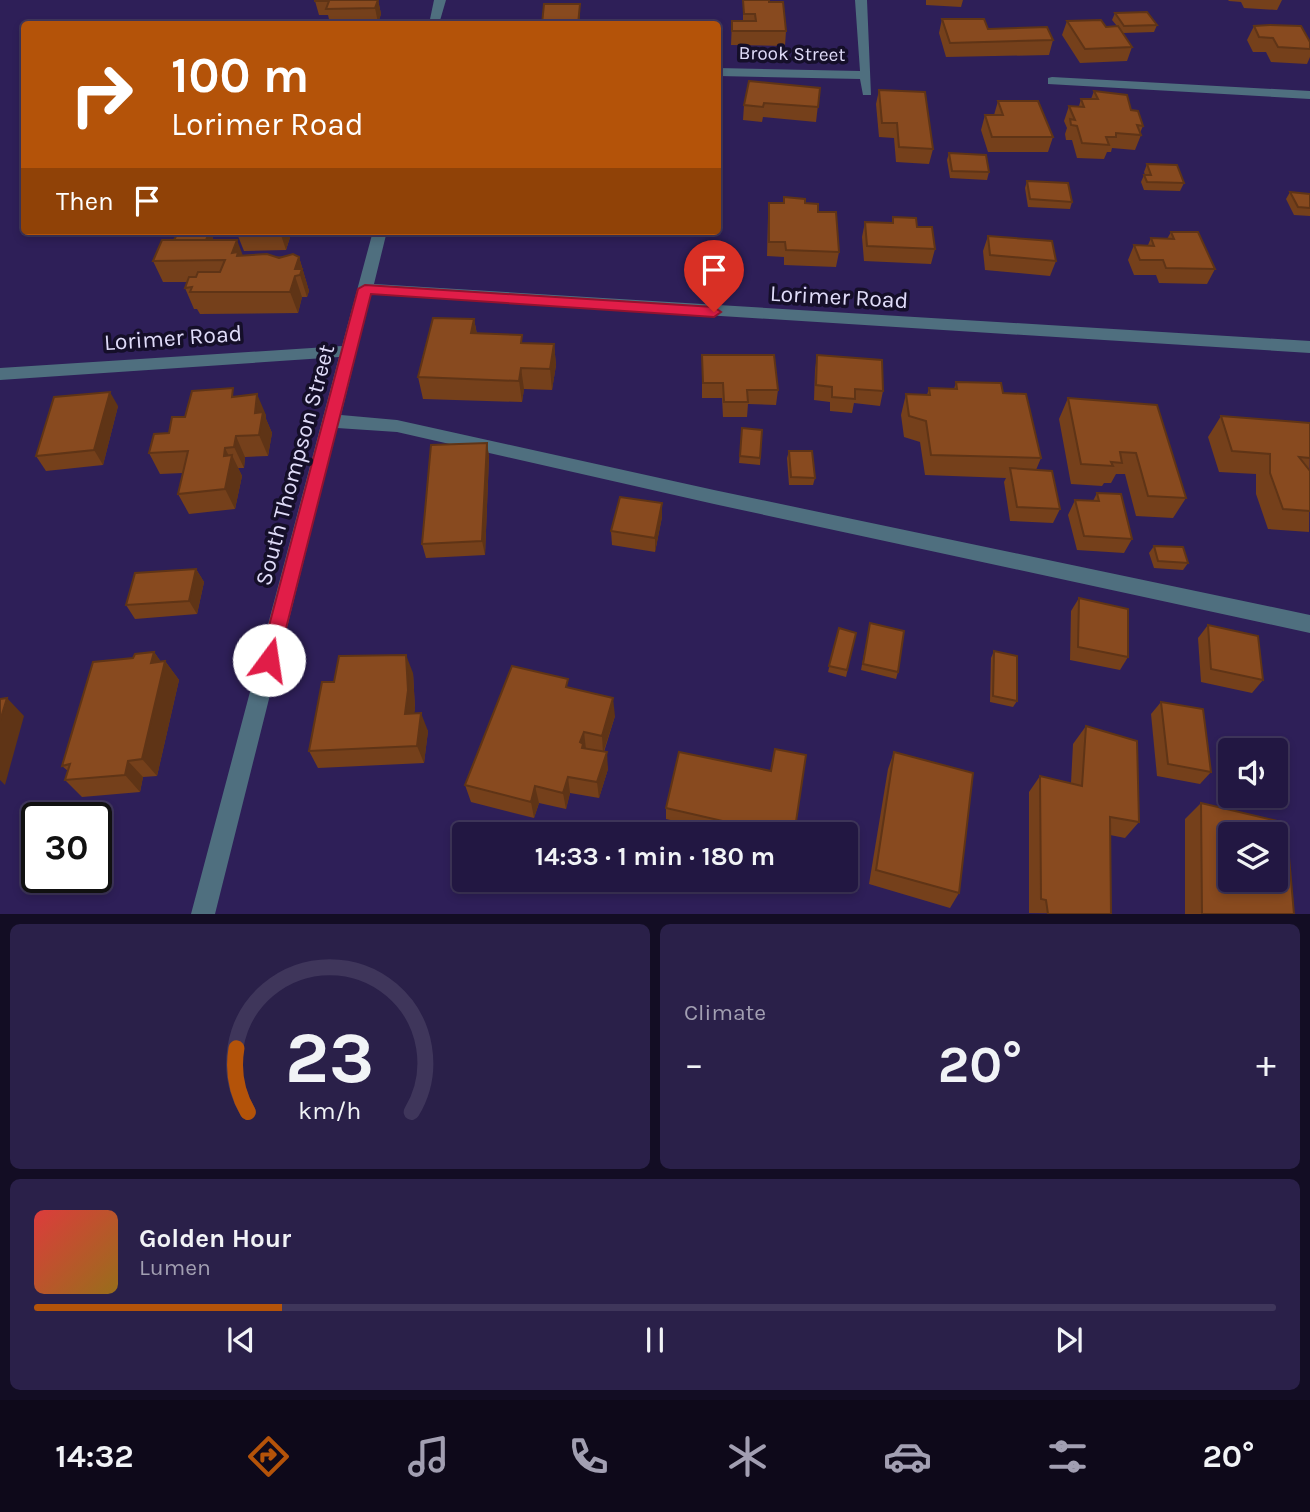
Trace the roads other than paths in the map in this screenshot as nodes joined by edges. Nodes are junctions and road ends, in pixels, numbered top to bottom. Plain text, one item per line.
1 (440, 0) edge
2 (861, 0) edge
3 (435, 21) edge
4 (721, 72) edge
5 (866, 75) junction
6 (1052, 81) dead end
7 (867, 92) dead end
8 (1310, 95) edge
9 (379, 235) edge
10 (365, 289) junction
11 (1310, 347) edge
12 (349, 351) junction
13 (0, 374) edge
14 (331, 422) junction
15 (1310, 624) edge
16 (203, 914) edge

1 - 3 street
2 - 5 street
4 - 5 street, Brook Street
5 - 7 street
6 - 8 street
9 - 10 street, South Thompson Street
10 - 11 street, Lorimer Road
10 - 12 street, South Thompson Street
12 - 13 street, Lorimer Road
12 - 14 street, South Thompson Street
14 - 15 street
14 - 16 street, South Thompson Street

